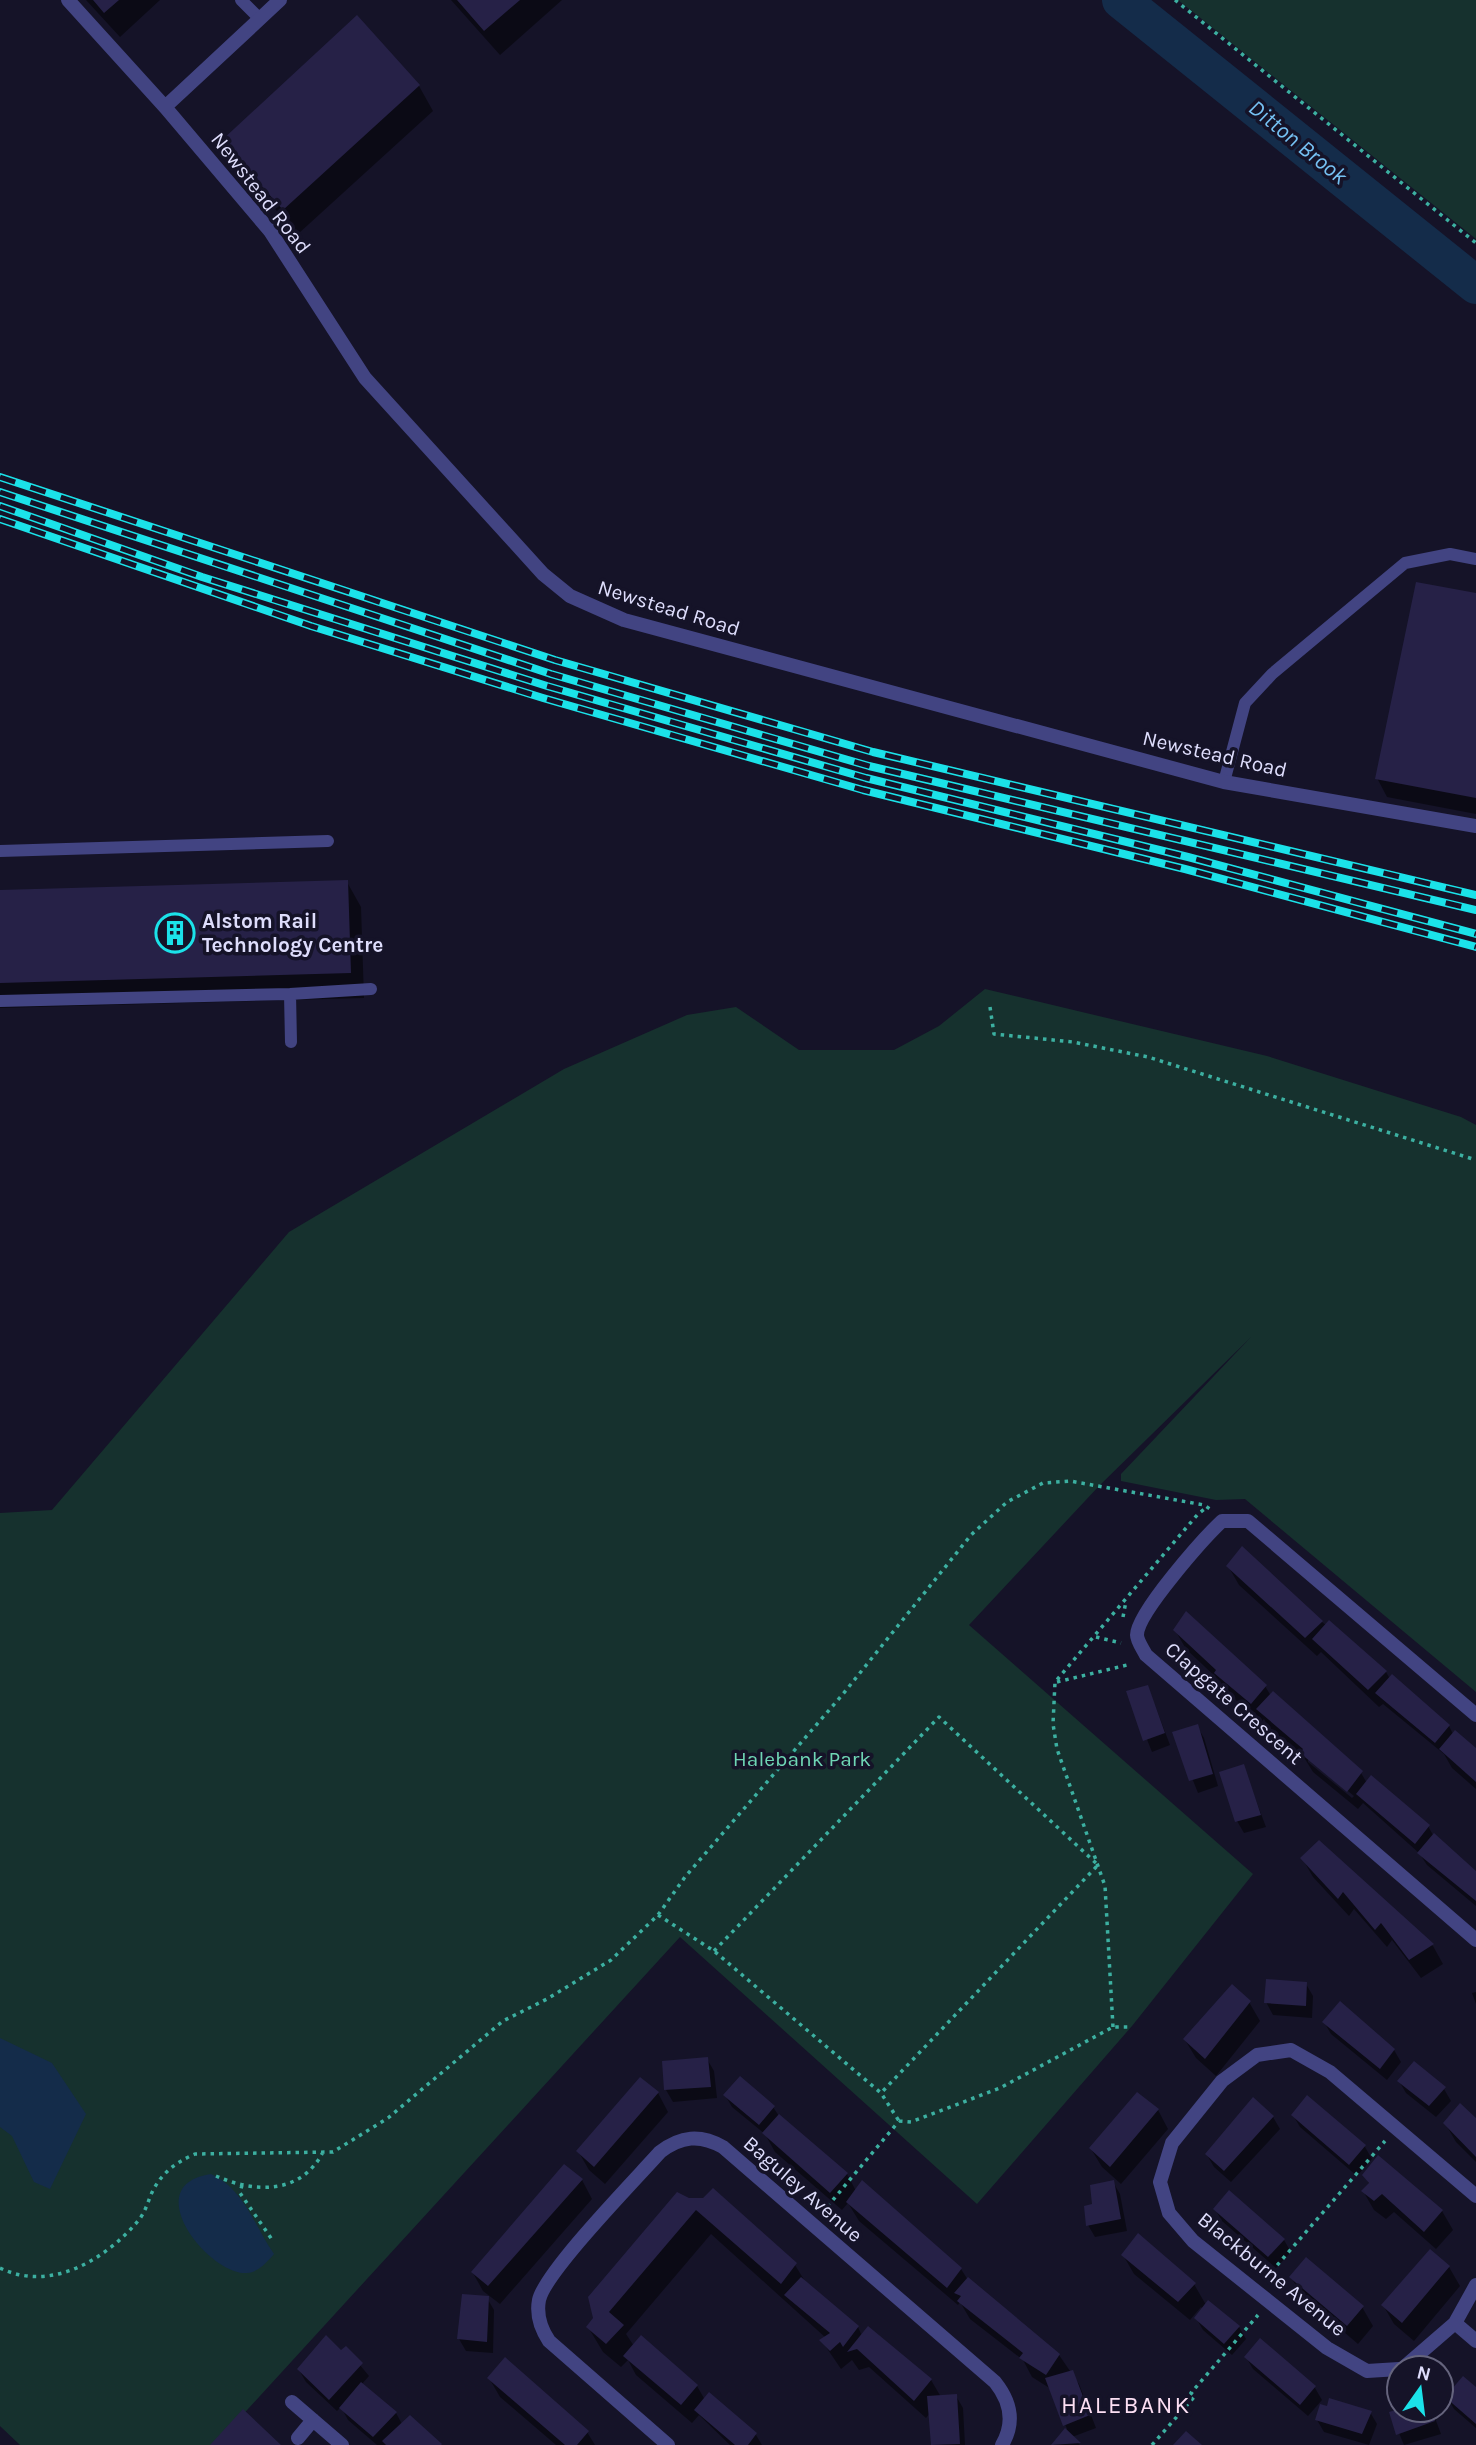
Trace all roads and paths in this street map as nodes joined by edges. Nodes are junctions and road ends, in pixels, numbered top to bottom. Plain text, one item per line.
1 (68, 0) edge
2 (241, 0) edge
3 (280, 0) edge
4 (1175, 0) edge
5 (260, 19) junction
6 (165, 107) junction
7 (1476, 243) edge
8 (1476, 559) edge
9 (1224, 782) junction
10 (1476, 826) edge
11 (328, 841) dead end
12 (0, 851) edge
13 (371, 989) dead end
14 (290, 994) junction
15 (0, 1001) edge
16 (990, 1007) dead end
17 (291, 1042) dead end
18 (1476, 1160) edge
19 (1208, 1507) junction
20 (1222, 1521) junction
21 (1096, 1637) junction
22 (1124, 1644) dead end
23 (1146, 1655) junction
24 (1055, 1682) junction
25 (1476, 1715) edge
26 (1098, 1865) junction
27 (659, 1915) junction
28 (1476, 1940) edge
29 (714, 1951) junction
30 (1113, 2027) junction
31 (1129, 2027) dead end
32 (881, 2093) junction
33 (900, 2121) junction
34 (1395, 2130) junction
35 (323, 2152) junction
36 (216, 2176) dead end
37 (242, 2185) junction
38 (1476, 2196) edge
39 (812, 2225) junction
40 (273, 2241) dead end
41 (0, 2268) edge
42 (1476, 2285) edge
43 (1255, 2290) junction
44 (1269, 2302) junction
45 (1455, 2323) junction
46 (1476, 2341) edge
47 (1419, 2354) edge
48 (1385, 2370) edge
49 (292, 2402) dead end
50 (313, 2420) junction
51 (298, 2438) dead end
52 (342, 2445) edge
53 (668, 2445) edge
54 (1002, 2445) edge
55 (1152, 2445) edge

1 - 6 street, Newstead Road
2 - 5 lane
3 - 5 street
4 - 7 path
5 - 6 street
6 - 9 street, Newstead Road
8 - 9 lane
9 - 10 street, Newstead Road
11 - 12 lane
13 - 14 lane
14 - 15 lane
14 - 17 lane
16 - 18 path
19 - 20 path
19 - 21 path
19 - 27 path
20 - 23 street, Clapgate Crescent
20 - 25 street
21 - 22 path
21 - 24 path
23 - 24 path
23 - 28 street, Clapgate Crescent
24 - 26 path
26 - 29 path
26 - 30 path
26 - 32 path
27 - 29 path
27 - 35 path
29 - 32 path
30 - 31 path
30 - 33 path
32 - 33 path
33 - 39 path
34 - 38 street, Blackburne Avenue
34 - 43 path
34 - 43 street, Blackburne Avenue
35 - 37 path
35 - 41 path
36 - 37 path
37 - 40 path
39 - 53 street, Baguley Avenue
39 - 54 street, Baguley Avenue
42 - 45 street, Blackburne Avenue
43 - 44 street, Blackburne Avenue
44 - 48 street, Blackburne Avenue
44 - 55 path
45 - 46 street
45 - 47 street, Blackburne Avenue
49 - 50 street
50 - 51 street
50 - 52 street

